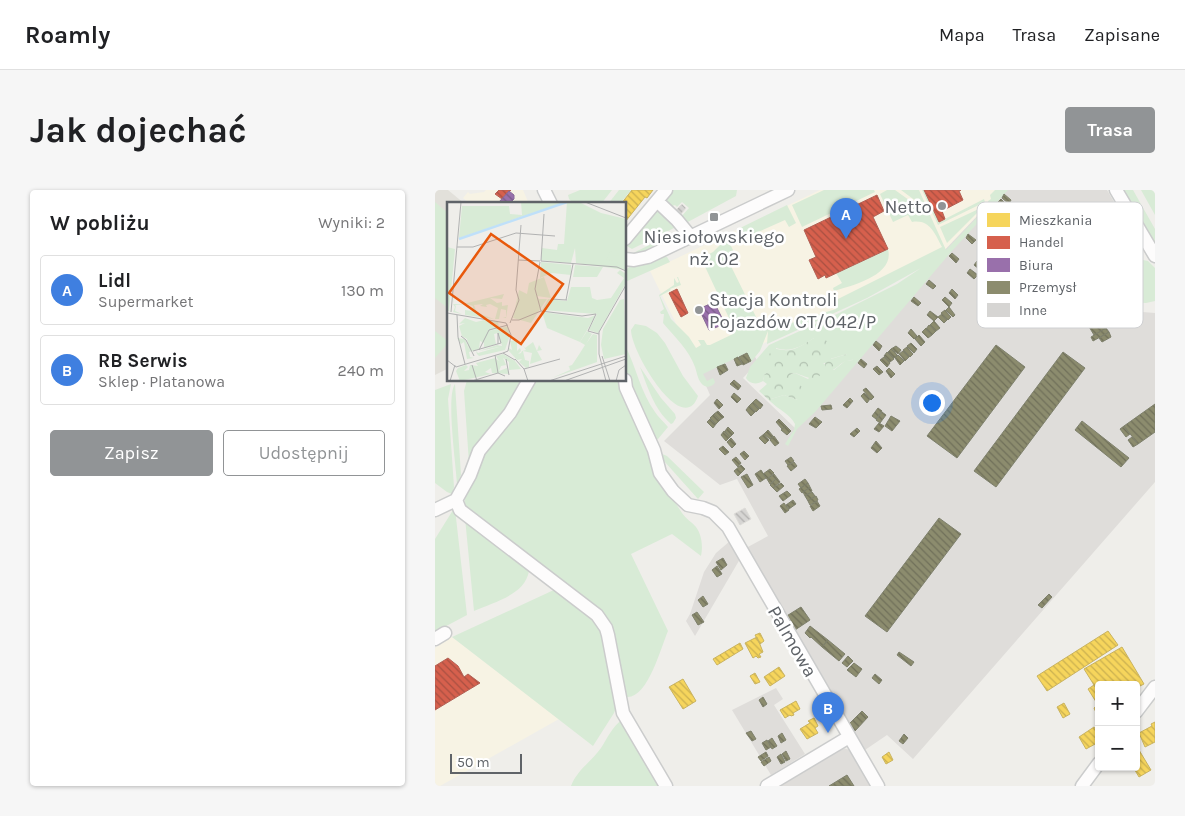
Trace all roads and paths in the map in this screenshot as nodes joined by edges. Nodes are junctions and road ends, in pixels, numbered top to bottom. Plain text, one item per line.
1 (544, 190) edge
2 (666, 190) edge
3 (788, 190) edge
4 (1116, 190) edge
5 (657, 201) junction
6 (550, 202) edge
7 (1123, 202) edge
8 (1143, 236) edge
9 (691, 237) junction
10 (626, 238) edge
11 (1155, 256) edge
12 (626, 259) edge
13 (528, 381) edge
14 (625, 381) edge
15 (456, 500) junction
16 (435, 510) edge
17 (1155, 687) edge
18 (1140, 707) edge
19 (849, 738) junction
20 (1095, 768) edge
21 (666, 786) edge
22 (767, 786) edge
23 (878, 786) edge
24 (1082, 786) edge

1 - 6 street
2 - 5 street
3 - 9 street
4 - 7 street
5 - 9 street
5 - 10 street
8 - 11 street
9 - 12 street
13 - 15 street
14 - 19 street, Palmowa
15 - 16 street
15 - 21 street
17 - 18 street
19 - 22 street
19 - 23 street, Palmowa
20 - 24 street

